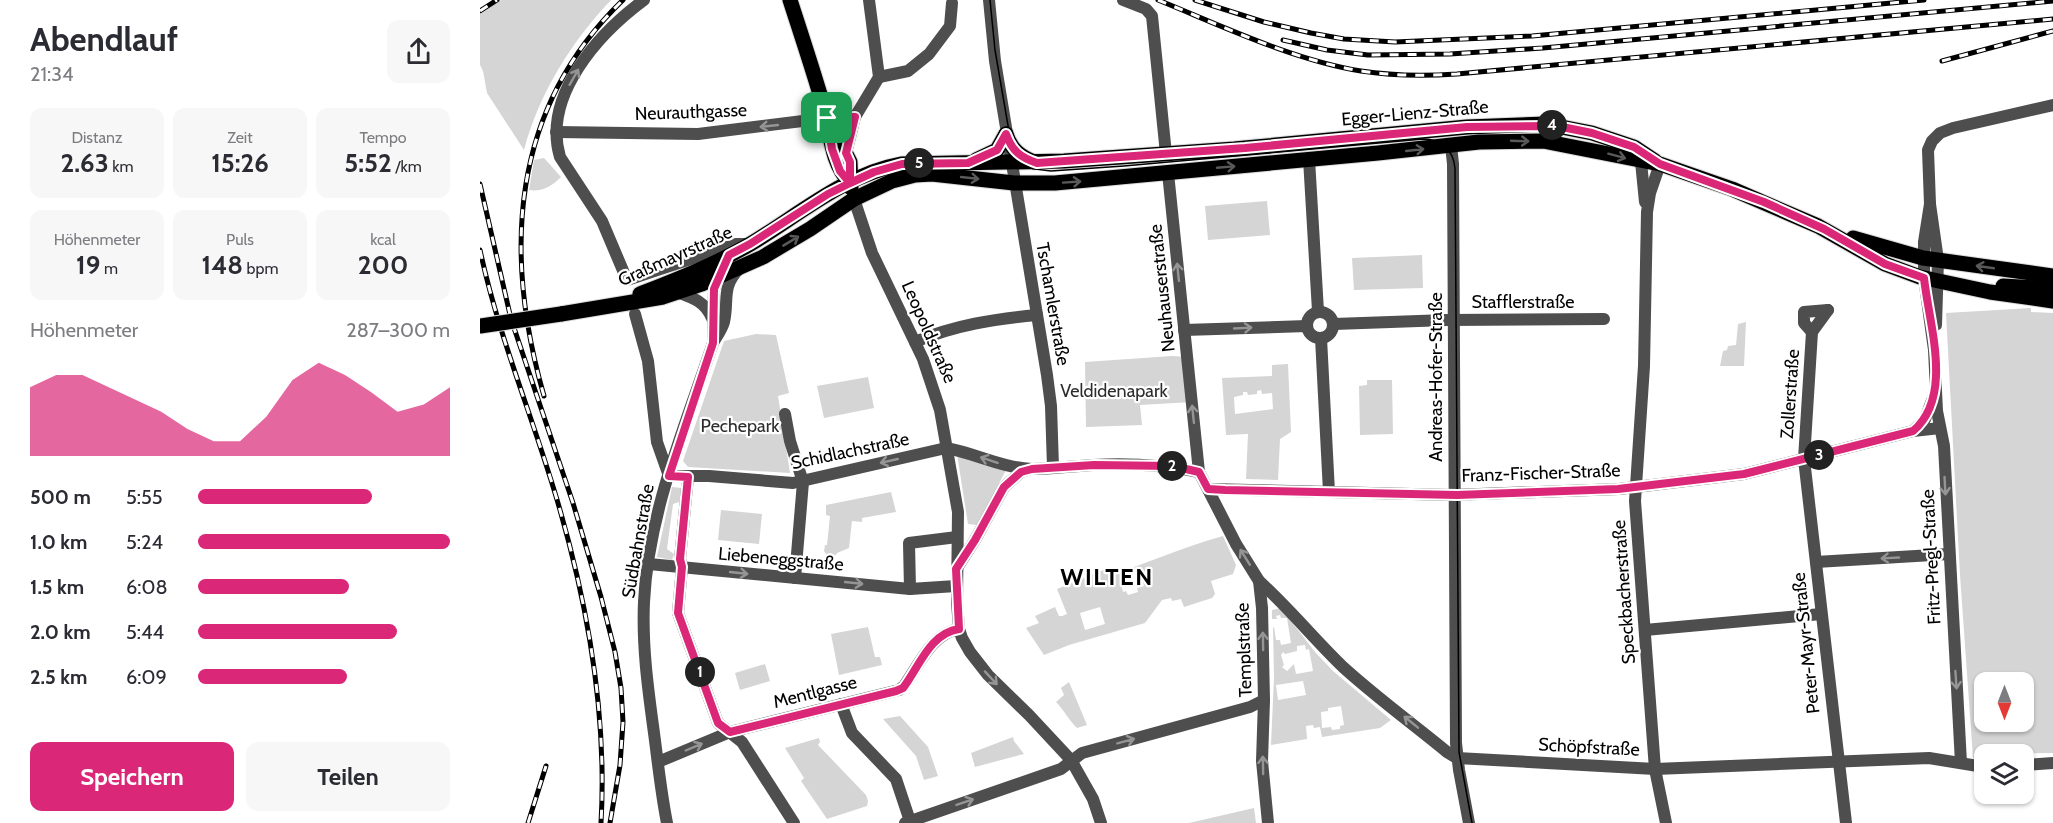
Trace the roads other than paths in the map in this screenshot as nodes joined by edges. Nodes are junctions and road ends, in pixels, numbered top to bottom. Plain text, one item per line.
1 (644, 0) edge
2 (790, 0) edge
3 (868, 0) edge
4 (989, 0) edge
5 (1123, 0) edge
6 (951, 3) dead end
7 (879, 77) junction
8 (2053, 105) edge
9 (855, 117) junction
10 (827, 118) junction
11 (1447, 129) junction
12 (1574, 129) junction
13 (556, 132) junction
14 (1006, 134) junction
15 (1560, 143) junction
16 (1451, 145) junction
17 (846, 153) junction
18 (1166, 154) junction
19 (1309, 159) junction
20 (1641, 162) junction
21 (968, 163) junction
22 (1037, 163) junction
23 (1011, 164) junction
24 (1660, 164) junction
25 (1168, 173) junction
26 (850, 183) junction
27 (1014, 183) junction
28 (854, 199) junction
29 (1647, 212) junction
30 (1824, 229) junction
31 (750, 244) junction
32 (729, 255) junction
33 (1931, 259) junction
34 (739, 268) junction
35 (2053, 276) edge
36 (718, 277) junction
37 (1931, 280) junction
38 (1961, 285) junction
39 (2053, 289) edge
40 (677, 292) junction
41 (2053, 301) edge
42 (615, 303) junction
43 (1318, 311) junction
44 (635, 314) dead end
45 (1037, 315) junction
46 (1604, 319) dead end
47 (713, 320) junction
48 (1453, 320) junction
49 (1334, 324) junction
50 (480, 326) edge
51 (1306, 326) junction
52 (1184, 330) junction
53 (1812, 332) dead end
54 (1321, 338) junction
55 (915, 342) junction
56 (713, 343) junction
57 (1936, 386) junction
58 (785, 414) dead end
59 (1940, 428) junction
60 (1913, 431) junction
61 (946, 448) junction
62 (1804, 459) junction
63 (1053, 467) junction
64 (1032, 469) junction
65 (1199, 472) junction
66 (669, 476) junction
67 (688, 477) junction
68 (803, 482) junction
69 (1636, 487) junction
70 (1208, 489) junction
71 (1329, 492) junction
72 (1454, 495) junction
73 (957, 537) junction
74 (1949, 554) junction
75 (1816, 562) junction
76 (649, 564) junction
77 (682, 567) junction
78 (956, 569) junction
79 (795, 578) junction
80 (1259, 581) junction
81 (956, 586) junction
82 (909, 589) junction
83 (1821, 614) junction
84 (959, 629) junction
85 (1645, 630) junction
86 (1263, 700) junction
87 (841, 704) junction
88 (730, 732) junction
89 (1457, 758) junction
90 (1071, 760) junction
91 (1838, 761) junction
92 (658, 762) junction
93 (1961, 763) junction
94 (2053, 763) edge
95 (2034, 764) edge
96 (1974, 765) edge
97 (1655, 769) junction
98 (908, 822) edge
99 (667, 823) edge
100 (794, 823) edge
101 (1101, 823) edge
102 (1268, 823) edge
103 (1469, 823) edge
104 (1666, 823) edge
105 (1846, 823) edge

13 -> 1 street
2 - 10 main road, Leopoldstraße
3 - 7 street
4 - 14 street, Tschamlerstraße
5 - 18 street
6 - 7 street
7 - 9 street
8 - 33 street, Fritz-Pregl-Straße
9 - 10 street, Neurauthgasse
9 - 17 street
10 -> 13 street, Neurauthgasse
10 - 17 main road, Leopoldstraße
10 - 26 main road, Leopoldstraße
11 - 12 main road, Egger-Lienz-Straße
11 - 16 main road
11 - 18 main road, Egger-Lienz-Straße
12 - 15 main road
12 - 24 main road, Egger-Lienz-Straße
13 - 31 street, Graßmayrstraße
14 - 21 main road
14 - 22 main road
14 - 23 street, Tschamlerstraße
16 -> 15 main road, Egger-Lienz-Straße
15 -> 20 main road, Egger-Lienz-Straße
19 -> 16 main road, Egger-Lienz-Straße
16 - 48 street, Andreas-Hofer-Straße
17 - 26 main road, Leopoldstraße
18 - 22 main road, Egger-Lienz-Straße
25 -> 19 main road, Egger-Lienz-Straße
19 - 43 street
20 - 24 main road, Egger-Lienz-Straße
20 - 29 street, Speckbacherstraße
21 - 23 main road, Graßmayrstraße
21 - 26 main road, Graßmayrstraße
22 - 23 main road, Egger-Lienz-Straße
23 - 27 street, Tschamlerstraße
24 - 29 street, Speckbacherstraße
24 - 30 main road, Egger-Lienz-Straße
27 -> 25 main road, Egger-Lienz-Straße
52 -> 25 street, Neuhauserstraße
26 - 28 main road, Leopoldstraße
26 - 31 main road, Graßmayrstraße
28 -> 27 main road, Graßmayrstraße
27 - 45 street, Tschamlerstraße
34 -> 28 main road, Graßmayrstraße
28 - 55 street, Leopoldstraße
29 - 69 street, Speckbacherstraße
30 - 33 main road, Egger-Lienz-Straße
30 - 37 main road, Egger-Lienz-Straße
31 - 32 main road, Graßmayrstraße
32 - 36 street
32 - 42 main road, Graßmayrstraße
35 -> 33 main road, Egger-Lienz-Straße
33 - 37 street, Fritz-Pregl-Straße
34 - 36 main road, Graßmayrstraße
34 - 56 street, Südbahnstraße
36 - 40 main road, Graßmayrstraße
36 - 47 street
37 - 38 main road, Egger-Lienz-Straße
37 - 57 street, Fritz-Pregl-Straße
38 - 39 main road, Egger-Lienz-Straße
38 - 41 main road, Egger-Lienz-Straße
40 - 42 main road, Graßmayrstraße
40 - 47 street
42 - 50 main road, Graßmayrstraße, bridge
43 - 49 street
43 - 51 street
44 - 66 street
45 - 55 street
45 - 63 street, Tschamlerstraße
46 - 48 street, Stafflerstraße
47 - 56 street
48 - 49 street, Stafflerstraße
48 - 72 street, Andreas-Hofer-Straße
49 - 54 street
52 -> 51 street
51 - 54 street
65 -> 52 street, Neuhauserstraße
53 - 62 street, Zollerstraße
54 - 71 street
55 - 61 street, Leopoldstraße
56 - 66 street, Südbahnstraße
57 - 59 street, Fritz-Pregl-Straße
57 - 60 street
58 - 68 street
59 - 60 street, Franz-Fischer-Straße
59 -> 74 street, Fritz-Pregl-Straße
60 - 62 street, Franz-Fischer-Straße
64 -> 61 street
61 -> 68 street, Schidlachstraße
61 - 73 street, Leopoldstraße
62 - 69 street, Franz-Fischer-Straße
62 - 75 street, Peter-Mayr-Straße
63 - 64 street
63 - 65 street
64 - 78 street
65 - 70 street
66 - 67 street, Schidlachstraße
66 - 76 street, Südbahnstraße
67 - 68 street, Schidlachstraße
67 - 77 street
68 - 79 street
69 - 72 street, Franz-Fischer-Straße
69 - 85 street, Speckbacherstraße
70 - 71 street, Franz-Fischer-Straße
80 -> 70 street, Templstraße
71 - 72 street, Franz-Fischer-Straße
72 - 89 street, Andreas-Hofer-Straße
73 - 78 street, Leopoldstraße
73 - 82 street
74 -> 75 street
74 -> 93 street, Fritz-Pregl-Straße
75 - 83 street, Peter-Mayr-Straße
76 - 77 street, Liebeneggstraße
76 - 92 street, Südbahnstraße
77 -> 79 street, Liebeneggstraße
77 - 88 street
78 - 81 street, Leopoldstraße
79 -> 82 street, Liebeneggstraße
86 -> 80 street, Templstraße
89 -> 80 street
81 - 82 street, Liebeneggstraße
81 - 84 street, Leopoldstraße
83 - 85 street
83 - 91 street, Peter-Mayr-Straße
84 - 87 street, Mentlgasse
84 -> 90 street, Leopoldstraße
85 - 97 street, Speckbacherstraße
90 -> 86 street
102 -> 86 street, Templstraße
87 - 88 street, Mentlgasse
87 - 98 street
92 -> 88 street, Mentlgasse
88 - 100 street
89 - 97 street, Schöpfstraße
89 - 103 street, Andreas-Hofer-Straße
98 -> 90 street
90 - 101 street, Leopoldstraße
91 - 93 street, Schöpfstraße
91 - 97 street, Schöpfstraße
91 - 105 street, Peter-Mayr-Straße
92 - 99 street, Südbahnstraße
93 - 96 street, Schöpfstraße
94 - 95 street
97 - 104 street, Speckbacherstraße

